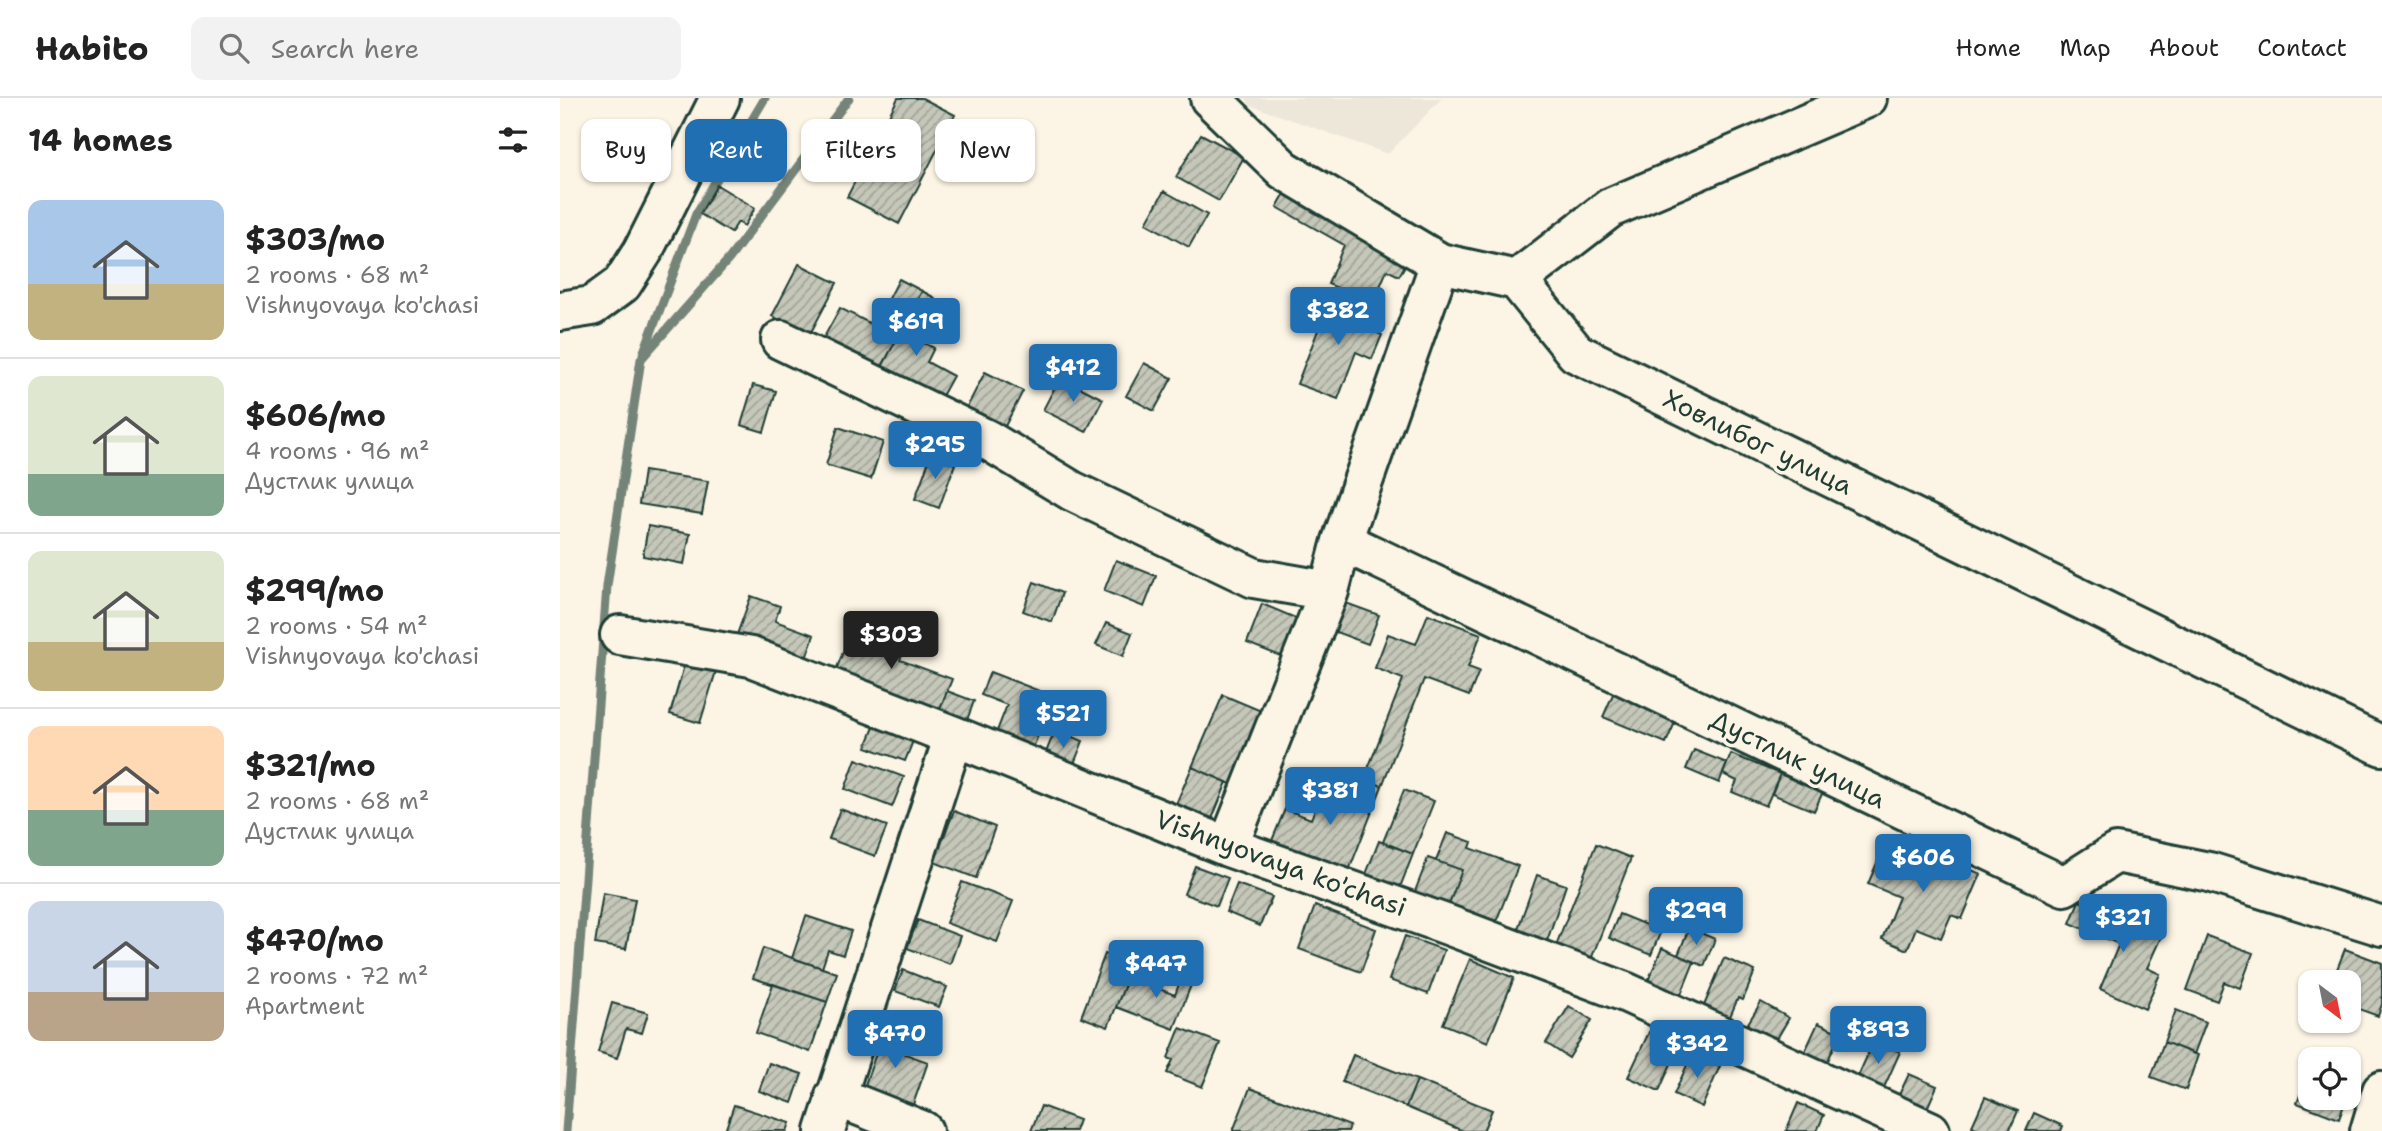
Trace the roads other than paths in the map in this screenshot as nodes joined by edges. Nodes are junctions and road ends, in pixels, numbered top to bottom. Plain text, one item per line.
1 (720, 98) edge
2 (1210, 98) edge
3 (1867, 98) edge
4 (1440, 262) junction
5 (1517, 280) junction
6 (560, 311) edge
7 (781, 340) dead end
8 (1342, 541) junction
9 (1329, 591) junction
10 (620, 635) dead end
11 (954, 736) junction
12 (2382, 746) edge
13 (1228, 847) junction
14 (2382, 926) edge
15 (2382, 1091) edge
16 (830, 1113) edge
17 (923, 1131) edge
18 (1930, 1131) edge
19 (2370, 1131) edge

1 - 6 street
2 - 4 street
3 - 5 street
4 - 5 street
4 - 8 street
5 - 12 street, Ховлибог улица
7 - 9 street
8 - 9 street
8 - 14 street, Дустлик улица
9 - 13 street
10 - 11 street, Vishnyovaya ko'chasi
11 - 13 street, Vishnyovaya ko'chasi
11 - 16 street
13 - 18 street, Vishnyovaya ko'chasi
15 - 19 street
16 - 17 street

